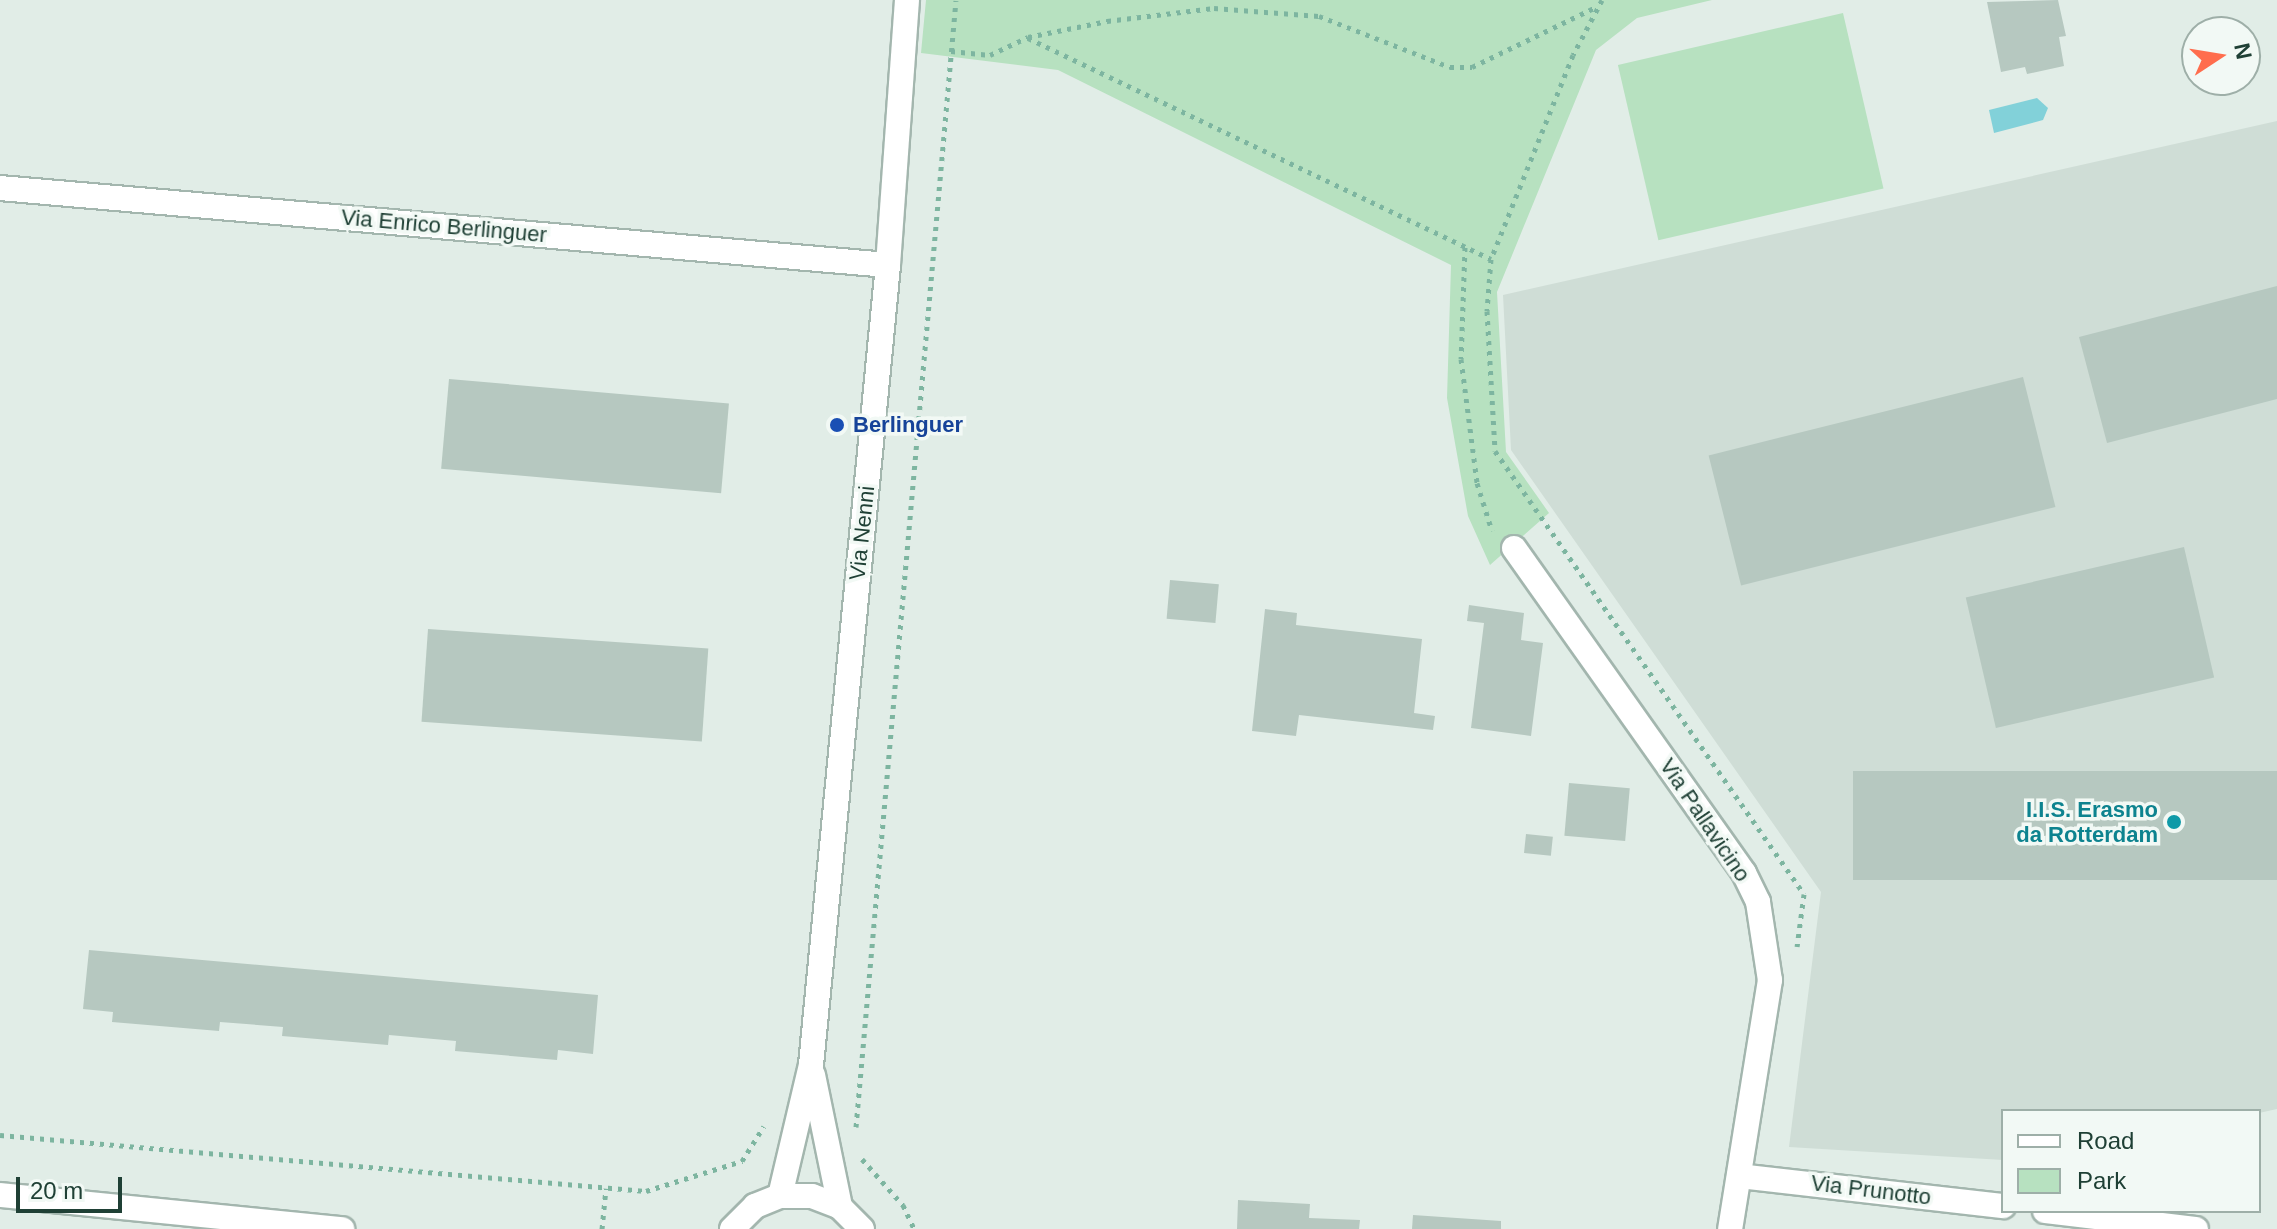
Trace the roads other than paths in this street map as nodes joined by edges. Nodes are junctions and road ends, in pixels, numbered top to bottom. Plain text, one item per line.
1 (907, 0) edge
2 (0, 188) edge
3 (888, 265) junction
4 (1514, 548) road end
5 (811, 1065) junction
6 (1739, 1176) junction
7 (0, 1195) edge
8 (780, 1196) junction
9 (2001, 1206) edge
10 (840, 1207) junction
11 (2062, 1213) edge
12 (342, 1229) edge
13 (732, 1229) edge
14 (862, 1229) edge
15 (1730, 1229) edge
16 (2196, 1229) edge

1 - 3 street, Via Nenni
2 - 3 street, Via Enrico Berlinguer
3 - 5 street, Via Nenni
4 - 6 street, Via Pallavicino
5 - 8 street, Via Nenni
5 - 10 street, Via Nenni
6 - 9 street, Via Prunotto
6 - 15 street, Via Pallavicino
7 - 12 street
8 - 10 street
8 - 13 street
10 - 14 street
11 - 16 street

